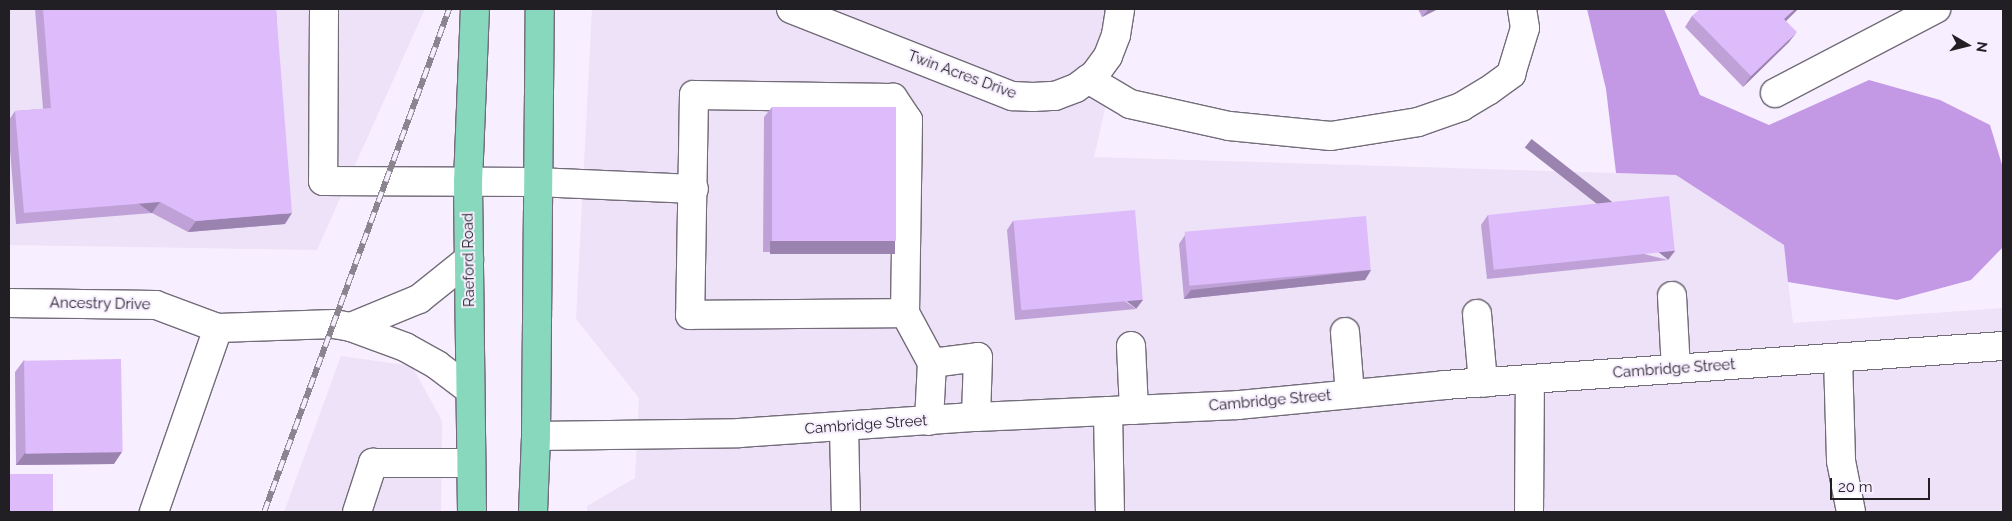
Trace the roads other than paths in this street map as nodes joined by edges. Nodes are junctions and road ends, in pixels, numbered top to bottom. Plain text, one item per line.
1 (324, 9) edge
2 (475, 9) edge
3 (540, 9) edge
4 (791, 9) edge
5 (1120, 9) edge
6 (1522, 9) edge
7 (1936, 9) edge
8 (1088, 80) junction
9 (1775, 93) dead end
10 (468, 182) junction
11 (536, 182) junction
12 (694, 189) junction
13 (469, 259) junction
14 (1672, 296) dead end
15 (9, 303) edge
16 (905, 313) junction
17 (1477, 314) dead end
18 (351, 327) junction
19 (218, 328) junction
20 (1345, 332) dead end
21 (1131, 346) dead end
22 (2003, 346) edge
23 (1838, 358) junction
24 (932, 363) junction
25 (1676, 369) junction
26 (1530, 379) junction
27 (1483, 383) junction
28 (470, 390) junction
29 (1350, 394) junction
30 (1121, 411) junction
31 (976, 417) junction
32 (929, 421) junction
33 (844, 427) junction
34 (536, 436) junction
35 (471, 463) junction
36 (154, 512) edge
37 (357, 512) edge
38 (472, 512) edge
39 (533, 512) edge
40 (846, 512) edge
41 (1110, 512) edge
42 (1529, 512) edge
43 (1851, 512) edge

1 - 10 street
2 - 10 main road, Raeford Road
3 - 11 main road
4 - 8 street, Twin Acres Drive
5 - 8 street, Twin Acres Drive
6 - 8 street
7 - 9 street
10 - 11 street
10 - 13 main road, Raeford Road
11 - 12 street
11 - 34 main road
12 - 16 street
12 - 16 street
13 - 18 street, Ancestry Drive
13 - 28 main road, Raeford Road
14 - 25 street
15 - 19 street, Ancestry Drive
16 - 24 street
17 - 27 street
18 - 19 street, Ancestry Drive
18 - 28 street, Ancestry Drive
19 - 36 street
20 - 29 street
21 - 30 street
22 - 23 street, Cambridge Street
23 - 25 street, Cambridge Street
23 - 43 street
24 - 31 street
24 - 32 street
25 - 26 street, Cambridge Street
26 - 27 street, Cambridge Street
26 - 42 street
27 - 29 street, Cambridge Street
28 - 35 main road, Raeford Road
29 - 30 street, Cambridge Street
30 - 31 street, Cambridge Street
30 - 41 street
31 - 32 street, Cambridge Street
32 - 33 street, Cambridge Street
33 - 34 street, Cambridge Street
33 - 40 street
34 - 39 main road
35 - 37 street
35 - 38 main road, Raeford Road

